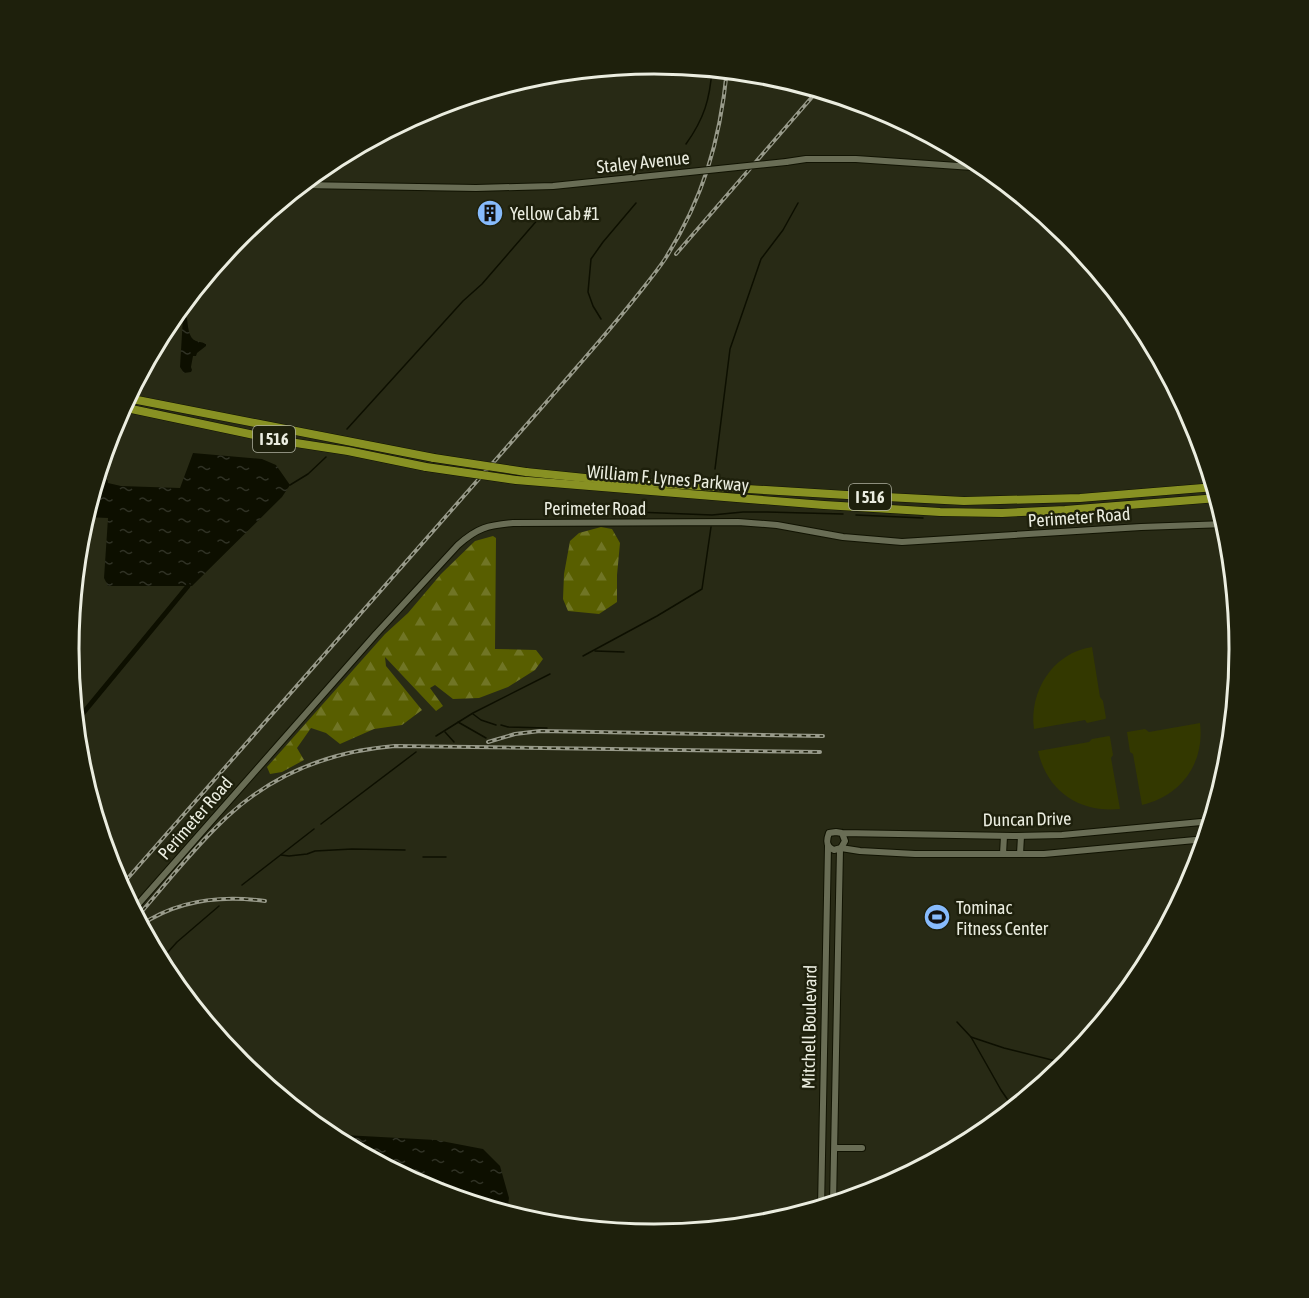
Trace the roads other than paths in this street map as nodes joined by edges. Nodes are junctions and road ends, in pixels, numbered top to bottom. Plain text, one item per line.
1 (968, 167) edge
2 (314, 185) edge
3 (136, 400) edge
4 (132, 409) edge
5 (1206, 488) edge
6 (1210, 499) edge
7 (1216, 524) edge
8 (1203, 822) edge
9 (842, 833) junction
10 (1004, 836) junction
11 (1021, 836) junction
12 (1197, 840) edge
13 (828, 846) junction
14 (841, 848) junction
15 (856, 851) junction
16 (1003, 854) junction
17 (1020, 854) junction
18 (840, 860) junction
19 (138, 904) edge
20 (835, 1148) junction
21 (862, 1148) dead end
22 (833, 1196) edge
23 (821, 1199) edge

1 - 2 street, Staley Avenue, bridge
3 - 5 highway, William F. Lynes Parkway / I 516, bridge
4 - 6 highway, William F. Lynes Parkway / I 516, bridge
7 - 19 street, Perimeter Road
8 - 11 street, Duncan Drive
9 - 10 street, Duncan Drive
9 - 13 street
9 - 14 street
10 - 11 street, Duncan Drive
10 - 16 street
11 - 17 street
12 - 17 street, Duncan Drive
13 - 14 street
13 - 23 street, Mitchell Boulevard
14 - 15 street, Duncan Drive
14 - 18 street, Mitchell Boulevard
15 - 16 street, Duncan Drive
15 - 18 street
16 - 17 street, Duncan Drive
18 - 20 street, Mitchell Boulevard
20 - 21 street
20 - 22 street, Mitchell Boulevard

